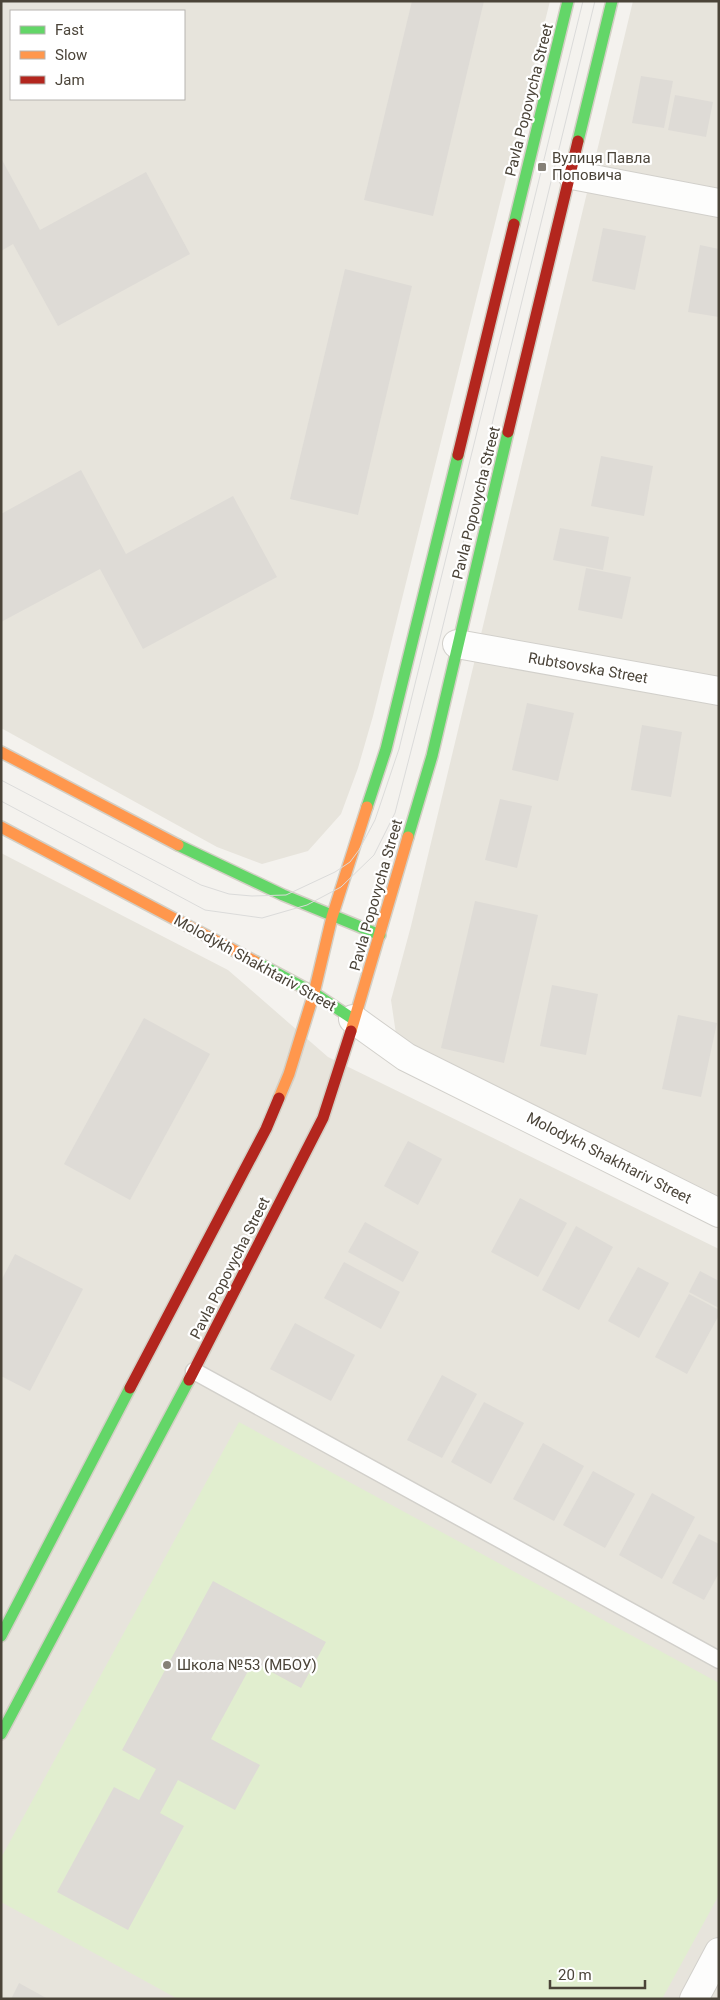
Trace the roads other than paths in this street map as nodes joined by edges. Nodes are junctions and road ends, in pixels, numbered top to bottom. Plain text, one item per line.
1 (568, 1) edge
2 (612, 1) edge
3 (572, 175) junction
4 (719, 203) edge
5 (457, 644) junction
6 (719, 691) edge
7 (1, 752) edge
8 (1, 827) edge
9 (332, 917) junction
10 (380, 934) junction
11 (314, 993) junction
12 (353, 1019) junction
13 (719, 1213) edge
14 (194, 1371) junction
15 (1, 1636) edge
16 (719, 1660) edge
17 (1, 1734) edge
18 (719, 1952) edge
19 (694, 1999) edge

1 - 9 main road, Pavla Popovycha Street
2 - 3 main road, Pavla Popovycha Street
3 - 4 street
3 - 5 main road, Pavla Popovycha Street
5 - 6 street, Rubtsovska Street
5 - 10 main road, Pavla Popovycha Street
7 - 9 main road
8 - 11 main road, Molodykh Shakhtariv Street
9 - 10 main road
9 - 11 main road, Pavla Popovycha Street
10 - 12 main road, Pavla Popovycha Street
11 - 12 main road, Molodykh Shakhtariv Street
11 - 15 main road, Pavla Popovycha Street
12 - 13 street, Molodykh Shakhtariv Street
12 - 14 main road, Pavla Popovycha Street
14 - 16 lane
14 - 17 main road, Pavla Popovycha Street
18 - 19 street

